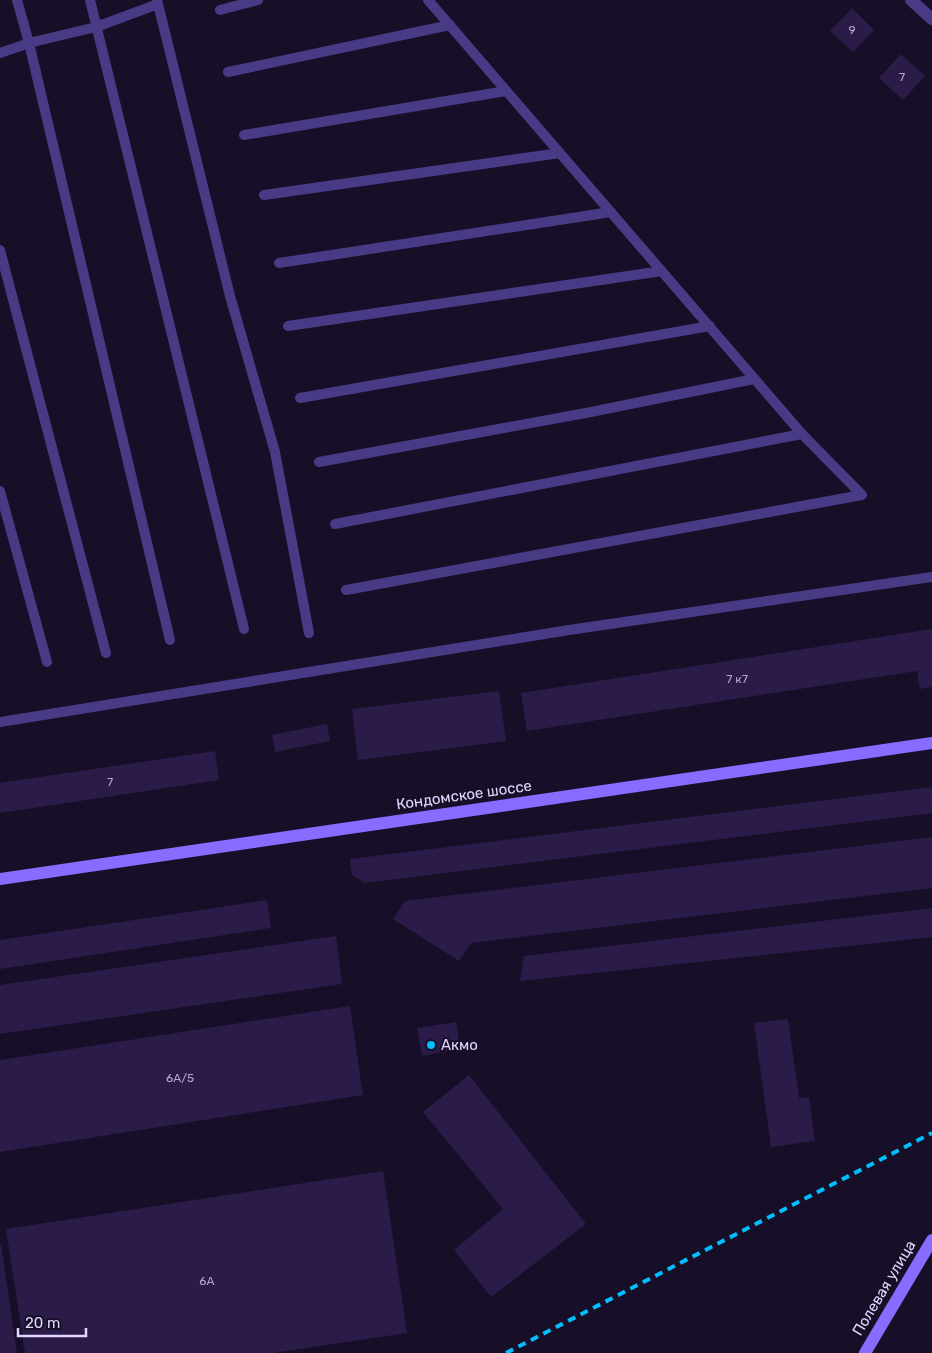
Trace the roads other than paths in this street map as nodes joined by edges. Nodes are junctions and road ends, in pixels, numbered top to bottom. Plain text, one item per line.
1 (17, 0) edge
2 (90, 0) edge
3 (258, 0) edge
4 (428, 0) edge
5 (911, 0) edge
6 (158, 2) edge
7 (220, 10) dead end
8 (932, 19) edge
9 (450, 25) junction
10 (96, 26) junction
11 (29, 43) junction
12 (0, 53) edge
13 (228, 72) dead end
14 (506, 91) junction
15 (244, 135) dead end
16 (560, 153) junction
17 (264, 195) dead end
18 (611, 212) junction
19 (0, 250) edge
20 (279, 263) dead end
21 (662, 271) junction
22 (288, 326) dead end
23 (710, 326) junction
24 (754, 379) junction
25 (300, 398) dead end
26 (802, 434) junction
27 (319, 462) dead end
28 (0, 491) edge
29 (335, 524) dead end
30 (932, 578) edge
31 (346, 590) dead end
32 (244, 629) dead end
33 (309, 633) dead end
34 (170, 640) dead end
35 (106, 653) dead end
36 (47, 662) dead end
37 (0, 722) edge
38 (932, 743) edge
39 (0, 879) edge
40 (932, 1240) edge
41 (865, 1353) edge

1 - 11 lane
2 - 10 lane
3 - 7 lane
4 - 9 lane
5 - 8 street
6 - 10 lane
6 - 33 lane
9 - 13 lane
9 - 14 lane
10 - 11 lane
10 - 32 lane
11 - 12 lane
11 - 34 lane
14 - 15 lane
14 - 16 lane
16 - 17 lane
16 - 18 lane
18 - 20 lane
18 - 21 lane
19 - 35 lane
21 - 22 lane
21 - 23 lane
23 - 24 lane
23 - 25 lane
24 - 26 lane
24 - 27 lane
26 - 29 lane
26 - 31 lane
28 - 36 lane
30 - 37 lane
38 - 39 street, Кондомское шоссе
40 - 41 street, Полевая улица

